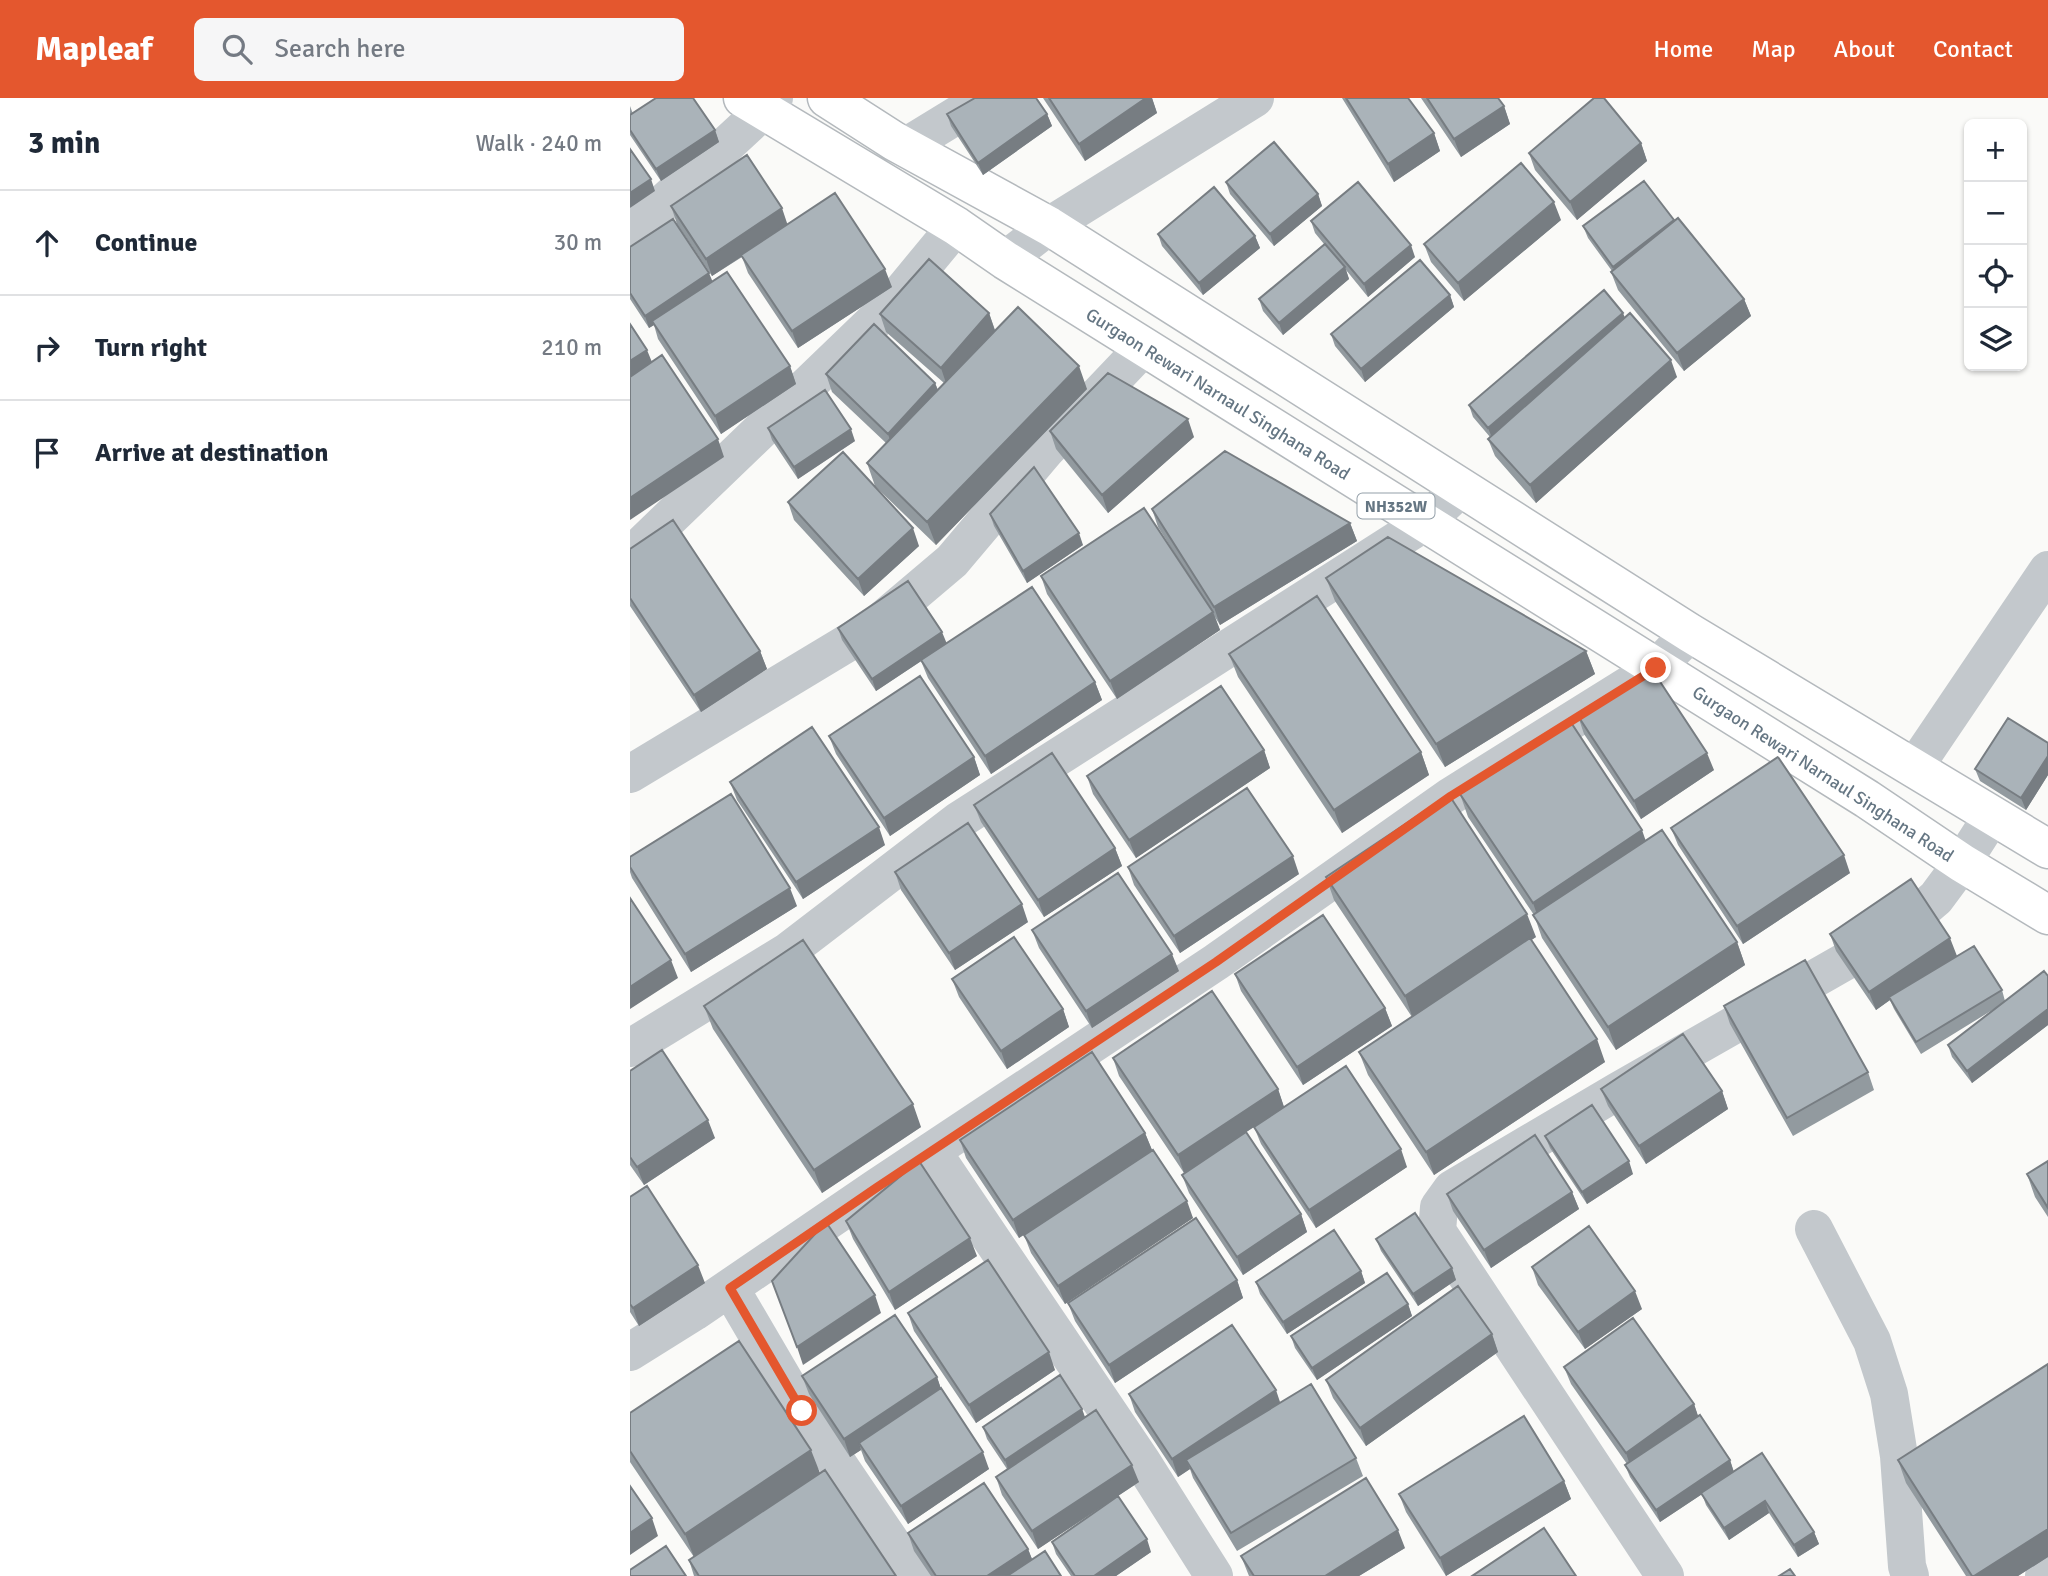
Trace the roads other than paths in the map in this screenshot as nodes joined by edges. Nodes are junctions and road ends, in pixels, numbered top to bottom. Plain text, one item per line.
1 (827, 98) edge
2 (985, 98) edge
3 (1255, 98) edge
4 (760, 102) edge
5 (905, 147) junction
6 (956, 226) junction
7 (1049, 226) junction
8 (630, 234) edge
9 (1005, 260) junction
10 (1144, 346) junction
11 (1461, 488) junction
12 (1424, 523) junction
13 (630, 556) edge
14 (2048, 570) edge
15 (1690, 633) junction
16 (1656, 668) junction
17 (1914, 768) junction
18 (630, 774) edge
19 (1992, 816) junction
20 (2048, 849) edge
21 (1962, 863) junction
22 (2048, 915) edge
23 (630, 1048) edge
24 (932, 1151) junction
25 (1814, 1228) dead end
26 (730, 1288) junction
27 (630, 1352) edge
28 (914, 1576) edge
29 (1214, 1576) edge
30 (1665, 1576) edge
31 (1910, 1576) edge

1 - 5 highway, NH352W
2 - 5 street
3 - 7 street
4 - 6 highway, Gurgaon Rewari Narnaul Singhana Road / NH352W
4 - 8 street
5 - 7 highway, NH352W
6 - 9 highway, Gurgaon Rewari Narnaul Singhana Road / NH352W
6 - 13 street
7 - 9 street
7 - 11 highway, NH352W
9 - 10 highway, Gurgaon Rewari Narnaul Singhana Road / NH352W
10 - 12 highway, Gurgaon Rewari Narnaul Singhana Road / NH352W
10 - 18 street
11 - 12 street
11 - 15 highway, NH352W
12 - 16 highway, Gurgaon Rewari Narnaul Singhana Road / NH352W
12 - 23 street
14 - 17 street
15 - 16 street
15 - 17 highway, NH352W
16 - 21 highway, Gurgaon Rewari Narnaul Singhana Road / NH352W
16 - 24 street
17 - 19 highway, NH352W
19 - 20 highway, NH352W
19 - 21 street
21 - 22 highway, Gurgaon Rewari Narnaul Singhana Road / NH352W
21 - 30 street
24 - 26 street
24 - 29 street
25 - 31 street
26 - 27 street
26 - 28 street

